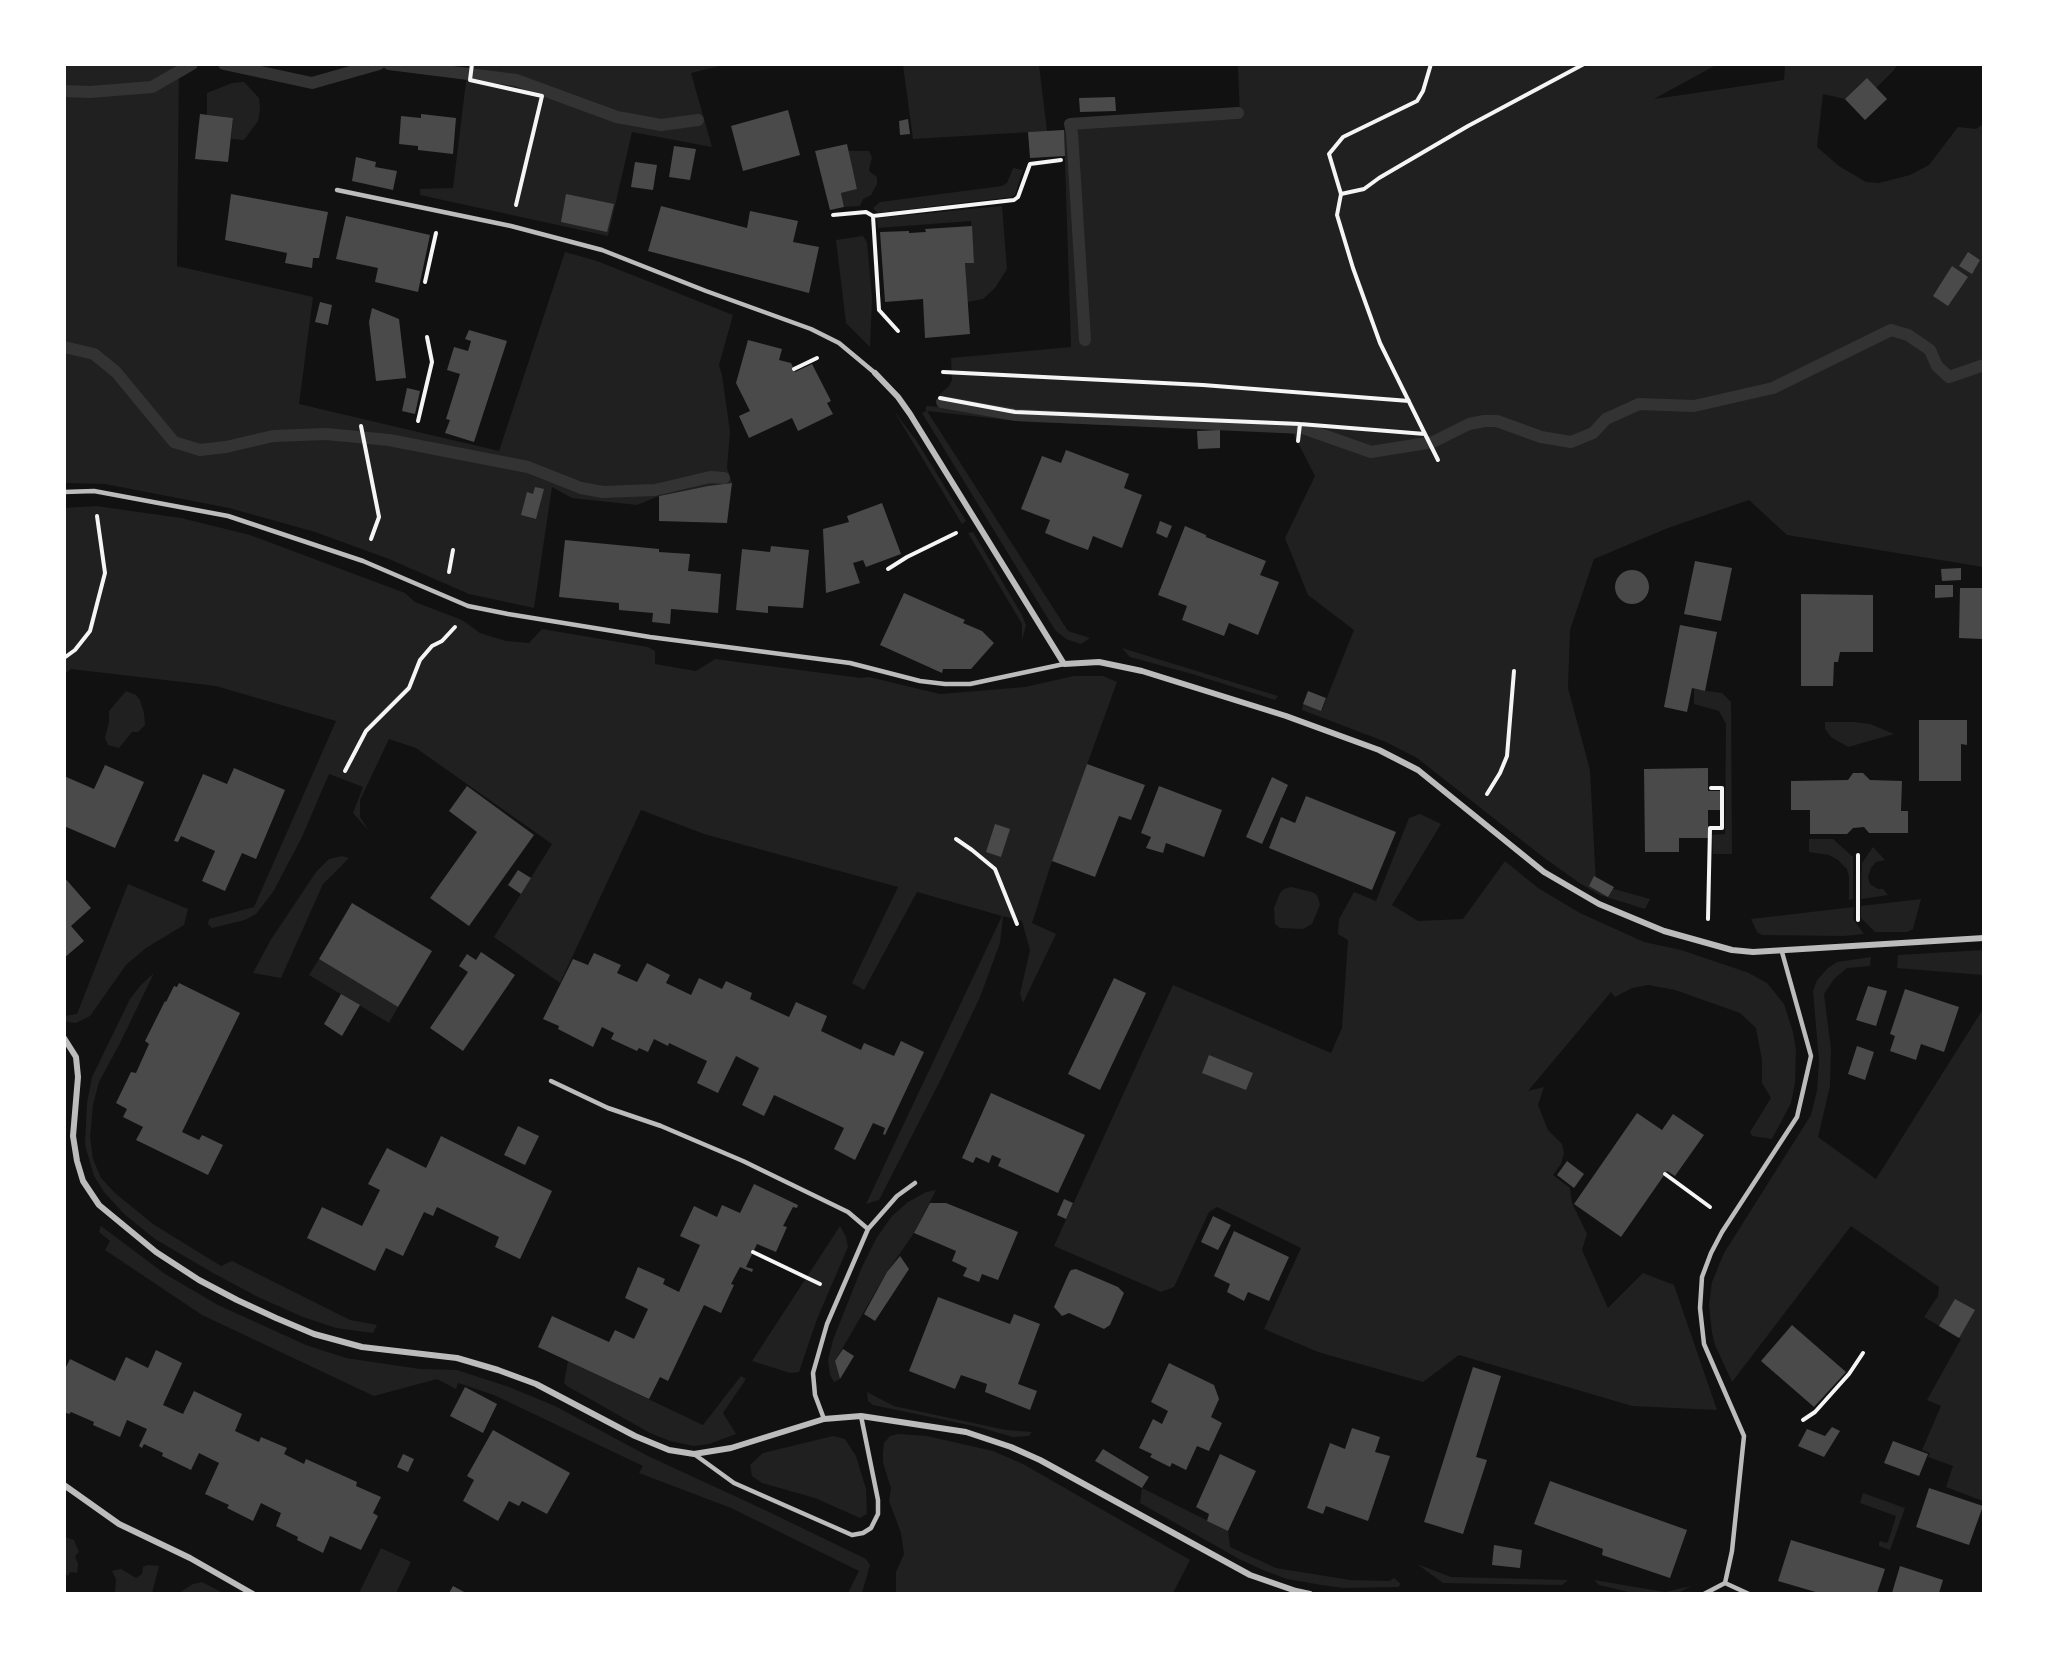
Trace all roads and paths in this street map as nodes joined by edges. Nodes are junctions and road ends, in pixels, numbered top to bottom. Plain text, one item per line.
1 (472, 64) edge
2 (1431, 64) edge
3 (1584, 64) edge
4 (1061, 160) dead end
5 (337, 190) dead end
6 (1341, 194) junction
7 (833, 215) dead end
8 (873, 216) junction
9 (438, 225) dead end
10 (511, 226) junction
11 (425, 282) dead end
12 (898, 331) dead end
13 (427, 337) dead end
14 (825, 354) dead end
15 (794, 369) dead end
16 (943, 372) dead end
17 (875, 373) joint
18 (940, 398) dead end
19 (1409, 401) junction
20 (418, 421) dead end
21 (1299, 424) junction
22 (361, 426) dead end
23 (1425, 434) junction
24 (1298, 441) dead end
25 (1438, 460) dead end
26 (94, 491) junction
27 (64, 492) edge
28 (965, 529) dead end
29 (363, 561) junction
30 (888, 569) dead end
31 (462, 621) dead end
32 (64, 658) edge
33 (1064, 664) junction
34 (1514, 671) dead end
35 (345, 771) dead end
36 (1711, 788) dead end
37 (1481, 801) dead end
38 (956, 839) dead end
39 (1858, 855) dead end
40 (1857, 906) dead end
41 (1708, 915) dead end
42 (1017, 924) dead end
43 (1983, 938) edge
44 (1782, 952) junction
45 (64, 1038) edge
46 (551, 1081) dead end
47 (1665, 1174) dead end
48 (915, 1183) dead end
49 (1708, 1206) dead end
50 (868, 1229) junction
51 (753, 1252) dead end
52 (807, 1277) dead end
53 (1863, 1353) dead end
54 (861, 1416) junction
55 (824, 1419) junction
56 (1803, 1420) dead end
57 (694, 1454) junction
58 (64, 1485) edge
59 (1725, 1583) junction
60 (253, 1593) edge
61 (1310, 1593) edge
62 (1704, 1593) edge
63 (1749, 1593) edge

1 - 10 path
2 - 6 path
3 - 6 path
4 - 8 path
5 - 10 lane
6 - 19 path
7 - 8 path
8 - 12 path
9 - 11 path
10 - 17 lane
13 - 20 path
14 - 15 path
16 - 19 path
17 - 33 street
18 - 21 path
19 - 23 path
21 - 23 path
21 - 24 path
22 - 29 path
23 - 25 path
26 - 27 lane
26 - 29 lane
26 - 32 path
28 - 30 path
29 - 33 lane
31 - 35 path
33 - 44 street
34 - 37 path
36 - 41 path
38 - 42 path
39 - 40 path
43 - 44 street
44 - 59 lane
45 - 57 street
46 - 50 lane
47 - 49 path
48 - 50 lane
50 - 55 lane
51 - 52 path
53 - 56 path
54 - 55 street
54 - 57 lane
54 - 61 street
55 - 57 street
58 - 60 street
59 - 62 lane
59 - 63 lane

